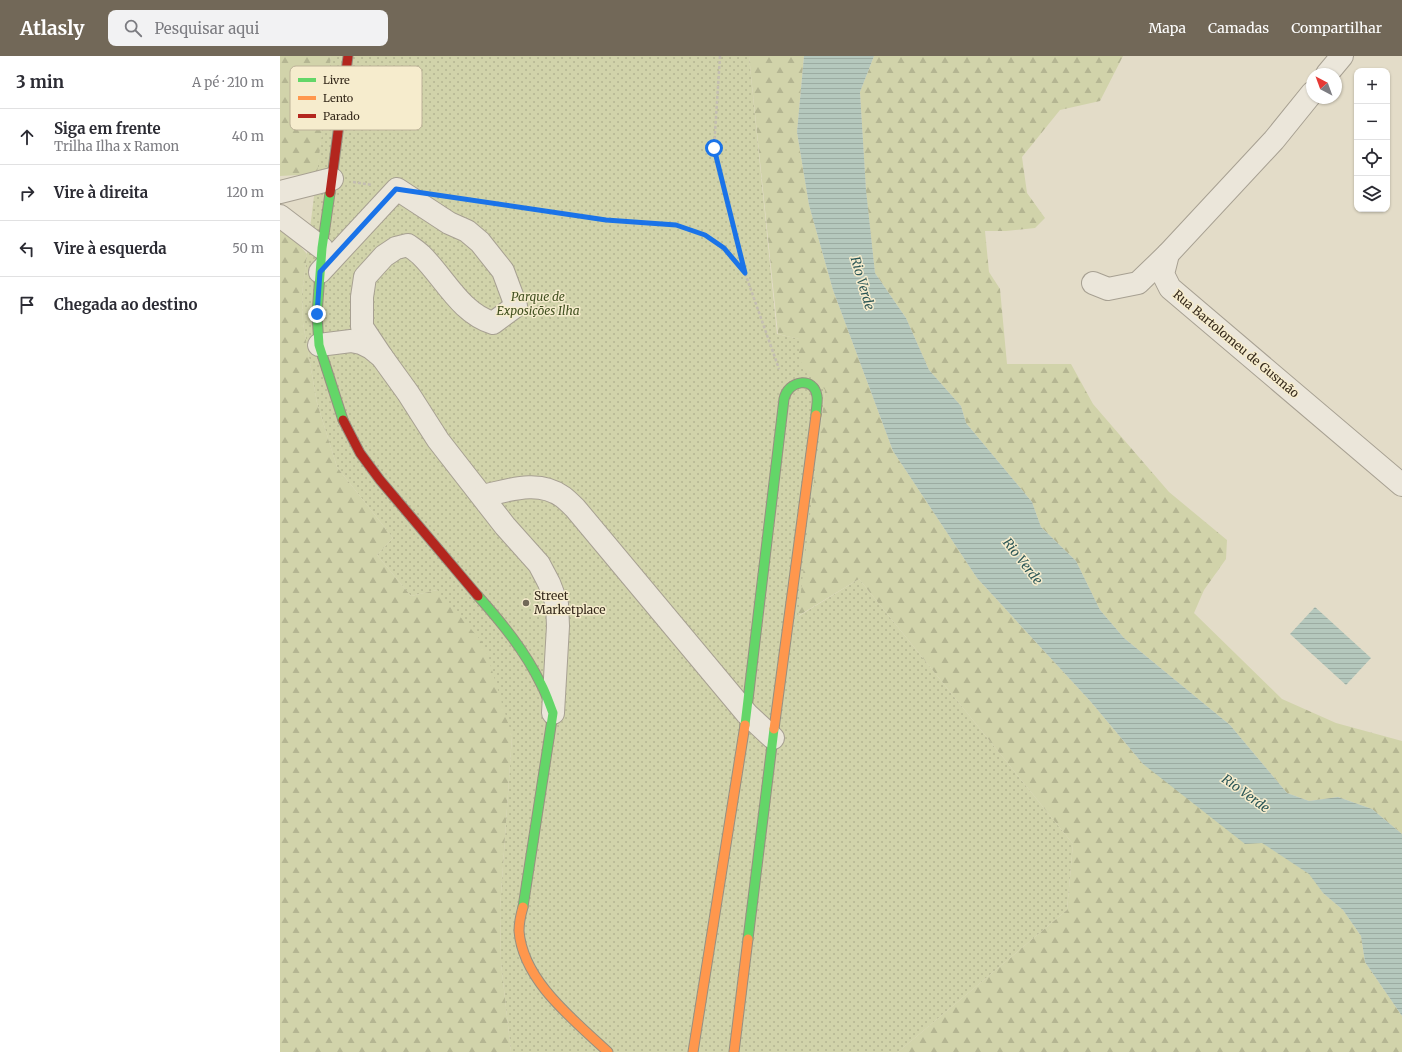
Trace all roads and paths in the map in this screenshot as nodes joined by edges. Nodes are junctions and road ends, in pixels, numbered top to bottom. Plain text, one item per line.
1 (348, 56) edge
2 (720, 56) edge
3 (1342, 56) edge
4 (347, 66) edge
5 (1332, 68) edge
6 (1306, 100) edge
7 (338, 130) edge
8 (332, 180) junction
9 (396, 189) junction
10 (280, 192) edge
11 (443, 196) dead end
12 (280, 216) edge
13 (322, 248) junction
14 (1168, 254) junction
15 (320, 272) junction
16 (745, 273) junction
17 (1093, 283) dead end
18 (319, 345) junction
19 (382, 357) junction
20 (787, 390) junction
21 (1402, 485) edge
22 (483, 496) junction
23 (553, 713) junction
24 (747, 714) junction
25 (773, 738) junction
26 (608, 1052) edge
27 (693, 1052) edge
28 (734, 1052) edge

1 - 4 street
2 - 16 path
3 - 5 street
6 - 14 street
7 - 8 street
8 - 9 path
8 - 10 street
8 - 13 street
9 - 15 street
9 - 19 street
11 - 16 path
12 - 13 street
13 - 15 street
14 - 17 street
14 - 21 street, Rua Bartolomeu de Gusmão
15 - 18 street
16 - 20 path
18 - 19 street
18 - 23 street
19 - 22 street
20 - 24 street
20 - 25 street
22 - 23 street
22 - 24 street
23 - 26 street
24 - 25 street
24 - 27 street
25 - 28 street

